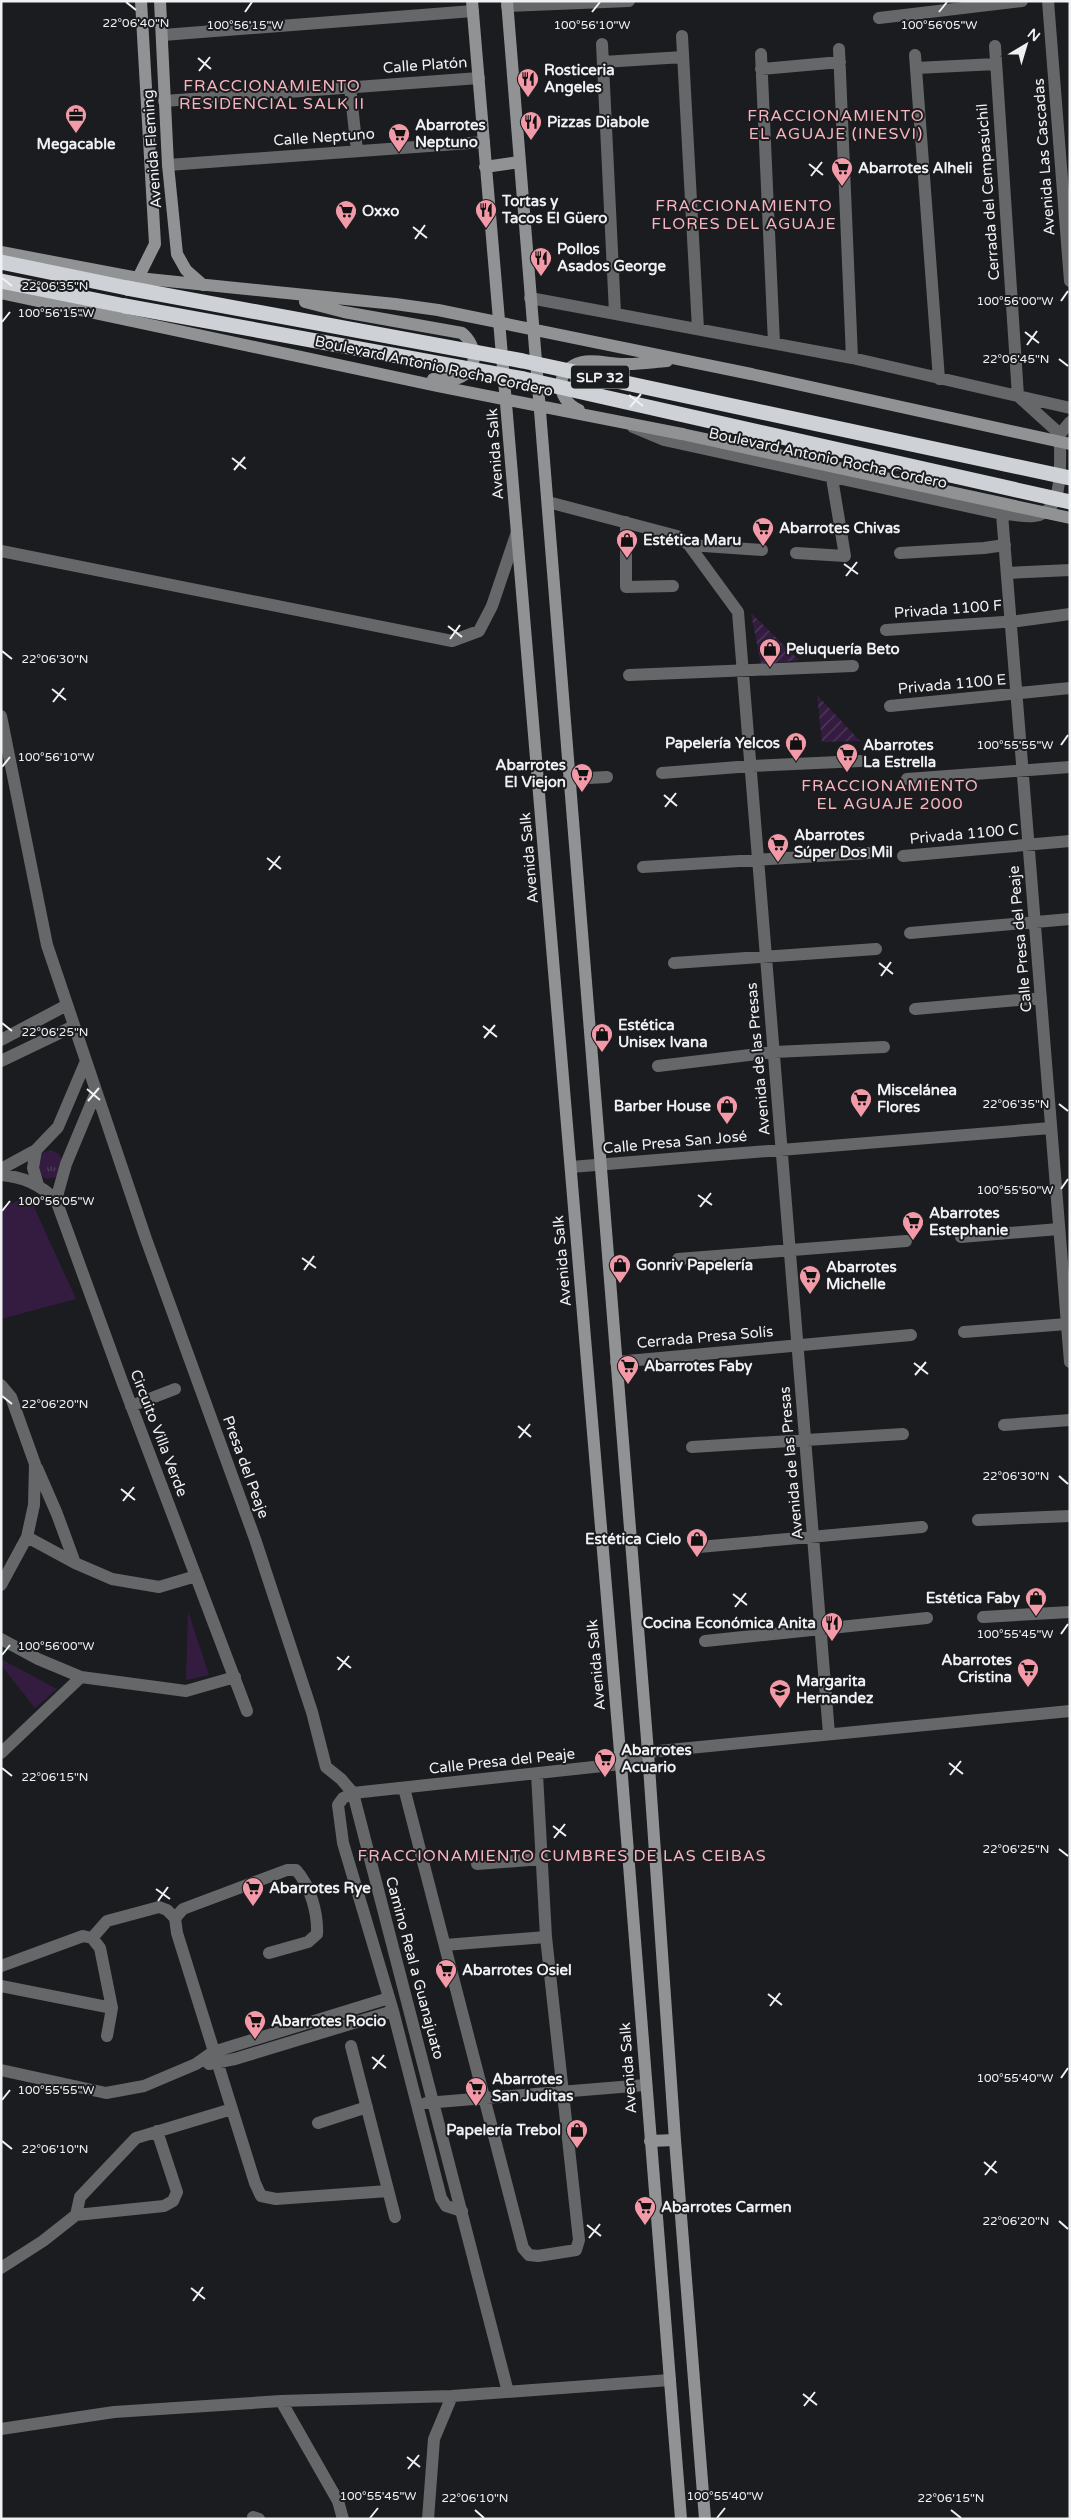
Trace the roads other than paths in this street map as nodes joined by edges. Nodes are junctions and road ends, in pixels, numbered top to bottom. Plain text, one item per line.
1 (141, 1) edge
2 (160, 1) edge
3 (629, 1) edge
4 (1022, 1) edge
5 (1048, 1) edge
6 (507, 3) edge
7 (473, 6) edge
8 (879, 18) dead end
9 (162, 35) junction
10 (682, 36) dead end
11 (602, 44) dead end
12 (995, 46) dead end
13 (760, 54) dead end
14 (915, 55) dead end
15 (683, 57) junction
16 (602, 62) junction
17 (996, 64) junction
18 (916, 68) junction
19 (761, 69) junction
20 (478, 78) junction
21 (350, 87) junction
22 (164, 101) junction
23 (484, 142) junction
24 (357, 151) junction
25 (519, 162) junction
26 (168, 165) junction
27 (485, 166) junction
28 (1, 252) edge
29 (1, 262) edge
30 (1070, 281) edge
31 (1, 282) edge
32 (132, 283) junction
33 (203, 285) junction
34 (267, 292) junction
35 (1, 293) edge
36 (530, 298) junction
37 (615, 313) junction
38 (498, 322) junction
39 (532, 329) junction
40 (698, 329) junction
41 (774, 343) junction
42 (852, 358) junction
43 (680, 359) junction
44 (398, 378) junction
45 (939, 378) junction
46 (1018, 396) junction
47 (507, 400) junction
48 (541, 406) junction
49 (1070, 408) edge
50 (592, 416) junction
51 (619, 422) junction
52 (1070, 422) edge
53 (1060, 434) junction
54 (1070, 444) edge
55 (832, 478) junction
56 (1070, 478) edge
57 (548, 502) junction
58 (1070, 502) edge
59 (1002, 514) junction
60 (1070, 518) edge
61 (626, 522) junction
62 (517, 532) junction
63 (1005, 544) junction
64 (689, 545) junction
65 (762, 550) dead end
66 (1, 551) edge
67 (796, 552) dead end
68 (900, 553) dead end
69 (1070, 570) edge
70 (1007, 573) junction
71 (673, 586) dead end
72 (1070, 614) edge
73 (1011, 622) junction
74 (886, 630) dead end
75 (853, 666) dead end
76 (743, 669) junction
77 (629, 675) dead end
78 (1070, 688) edge
79 (1016, 695) junction
80 (890, 706) dead end
81 (1, 716) edge
82 (860, 761) dead end
83 (751, 766) junction
84 (1070, 767) edge
85 (1023, 771) junction
86 (662, 773) dead end
87 (607, 777) dead end
88 (570, 779) junction
89 (907, 779) dead end
90 (1070, 841) edge
91 (1028, 845) junction
92 (868, 853) dead end
93 (903, 856) dead end
94 (758, 860) junction
95 (643, 867) dead end
96 (1070, 919) edge
97 (1035, 921) junction
98 (910, 933) dead end
99 (876, 949) dead end
100 (766, 956) junction
101 (674, 963) dead end
102 (1041, 998) junction
103 (67, 1005) junction
104 (916, 1009) dead end
105 (74, 1026) junction
106 (1, 1040) edge
107 (884, 1047) dead end
108 (774, 1052) junction
109 (1, 1061) edge
110 (86, 1062) junction
111 (658, 1066) dead end
112 (96, 1092) junction
113 (68, 1106) junction
114 (88, 1114) junction
115 (1051, 1128) junction
116 (36, 1150) junction
117 (782, 1150) junction
118 (600, 1164) junction
119 (571, 1167) junction
120 (1, 1169) edge
121 (1, 1175) edge
122 (38, 1185) junction
123 (56, 1200) junction
124 (1059, 1229) junction
125 (961, 1237) dead end
126 (906, 1241) dead end
127 (790, 1250) junction
128 (678, 1259) dead end
129 (1067, 1324) junction
130 (964, 1332) dead end
131 (911, 1335) dead end
132 (798, 1345) junction
133 (616, 1362) junction
134 (1070, 1362) edge
135 (1, 1385) edge
136 (175, 1389) dead end
137 (131, 1406) junction
138 (1070, 1420) edge
139 (1004, 1425) dead end
140 (903, 1434) dead end
141 (805, 1439) junction
142 (692, 1447) dead end
143 (35, 1464) junction
144 (1070, 1516) edge
145 (978, 1520) dead end
146 (922, 1527) dead end
147 (813, 1536) junction
148 (27, 1538) junction
149 (699, 1547) dead end
150 (75, 1563) junction
151 (196, 1576) junction
152 (1, 1586) edge
153 (1070, 1612) edge
154 (983, 1617) dead end
155 (927, 1618) dead end
156 (820, 1631) junction
157 (1, 1639) edge
158 (705, 1642) dead end
159 (81, 1677) junction
160 (235, 1677) junction
161 (248, 1711) dead end
162 (1070, 1711) edge
163 (829, 1734) junction
164 (648, 1752) junction
165 (1, 1753) edge
166 (621, 1764) junction
167 (537, 1774) junction
168 (404, 1788) junction
169 (353, 1794) junction
170 (542, 1858) junction
171 (477, 1864) dead end
172 (175, 1918) junction
173 (546, 1937) junction
174 (92, 1938) junction
175 (445, 1945) junction
176 (269, 1953) dead end
177 (1, 1966) edge
178 (1, 1986) edge
179 (389, 1998) junction
180 (112, 2008) junction
181 (352, 2009) junction
182 (392, 2011) junction
183 (357, 2022) junction
184 (107, 2036) dead end
185 (351, 2046) dead end
186 (216, 2058) junction
187 (1, 2070) edge
188 (645, 2086) junction
189 (563, 2091) junction
190 (483, 2098) junction
191 (434, 2102) junction
192 (416, 2104) junction
193 (367, 2107) junction
194 (232, 2109) junction
195 (318, 2123) dead end
196 (156, 2131) junction
197 (675, 2140) junction
198 (650, 2141) junction
199 (388, 2191) junction
200 (462, 2211) junction
201 (76, 2215) junction
202 (394, 2217) dead end
203 (1, 2268) edge
204 (670, 2380) junction
205 (508, 2392) junction
206 (452, 2396) junction
207 (281, 2402) junction
208 (1, 2429) edge
209 (342, 2519) edge
210 (428, 2519) edge
211 (681, 2519) edge
212 (705, 2519) edge

1 - 32 street, Avenida Fleming
2 - 9 street, Avenida Fleming
3 - 6 street
4 - 8 street
5 - 30 street, Avenida Las Cascadas
6 - 25 street
7 - 9 street
7 - 20 street, Avenida Salk
9 - 22 street, Avenida Fleming
10 - 15 street
11 - 16 street
12 - 17 street, Cerrada del Cempasúchil
13 - 19 street
14 - 18 street
15 - 16 street
15 - 40 street
16 - 37 street
17 - 18 street
17 - 46 street, Cerrada del Cempasúchil
18 - 45 street
19 - 41 street
19 - 42 street
20 - 21 street, Calle Platón
20 - 23 street, Avenida Salk
21 - 22 street, Calle Platón
21 - 24 street
22 - 26 street, Avenida Fleming
23 - 24 street, Calle Neptuno
23 - 27 street, Avenida Salk
24 - 26 street, Calle Neptuno
25 - 27 street
25 - 36 street
26 - 33 street, Avenida Fleming
27 - 38 street, Avenida Salk
28 - 32 street
29 - 32 highway, SLP 32
31 - 58 highway, Boulevard Antonio Rocha Cordero / SLP 32, bridge
32 - 33 street
32 - 56 highway, Boulevard Antonio Rocha Cordero / SLP 32, bridge
33 - 34 street
34 - 38 street
34 - 44 street
35 - 44 street, Boulevard Antonio Rocha Cordero
36 - 37 street
36 - 39 street
37 - 40 street
38 - 39 street
38 - 47 street, Avenida Salk
39 - 43 street
39 - 48 street
40 - 41 street
41 - 42 street
42 - 45 street
43 - 50 street
43 - 54 street, bridge
44 - 47 street, Boulevard Antonio Rocha Cordero
45 - 46 street
46 - 49 street
46 - 53 street
47 - 48 street, Boulevard Antonio Rocha Cordero
47 - 62 street, Avenida Salk
48 - 50 street, Boulevard Antonio Rocha Cordero
48 - 57 street
50 - 51 street, Boulevard Antonio Rocha Cordero
51 - 55 street, Boulevard Antonio Rocha Cordero
51 - 60 street, bridge
52 - 53 street
53 - 59 street, Boulevard Antonio Rocha Cordero
55 - 59 street, Boulevard Antonio Rocha Cordero
55 - 67 street
57 - 61 street, Avenida de las Presas
57 - 88 street
59 - 63 street, Calle Presa del Peaje
61 - 64 street, Avenida de las Presas
61 - 71 street
62 - 66 street
62 - 119 street, Avenida Salk
63 - 68 street
63 - 70 street, Calle Presa del Peaje
64 - 65 street
64 - 76 street, Avenida de las Presas
69 - 70 street
70 - 73 street, Calle Presa del Peaje
72 - 73 street, Privada 1100 F
73 - 74 street, Privada 1100 F
73 - 79 street, Calle Presa del Peaje
75 - 76 street
76 - 77 street
76 - 83 street, Avenida de las Presas
78 - 79 street, Privada 1100 E
79 - 80 street, Privada 1100 E
79 - 85 street, Calle Presa del Peaje
81 - 103 street, Presa del Peaje
82 - 83 street
83 - 86 street
83 - 94 street, Avenida de las Presas
84 - 85 street
85 - 89 street
85 - 91 street, Calle Presa del Peaje
87 - 88 street
88 - 118 street
90 - 91 street, Privada 1100 C
91 - 93 street, Privada 1100 C
91 - 97 street, Calle Presa del Peaje
92 - 94 street
94 - 95 street
94 - 100 street, Avenida de las Presas
96 - 97 street
97 - 98 street
97 - 102 street, Calle Presa del Peaje
99 - 100 street
100 - 101 street
100 - 108 street, Avenida de las Presas
102 - 104 street
102 - 115 street, Calle Presa del Peaje
103 - 105 street, Presa del Peaje
103 - 106 street
105 - 109 street
105 - 110 street, Presa del Peaje
107 - 108 street
108 - 111 street
108 - 117 street, Avenida de las Presas
110 - 112 street, Presa del Peaje
110 - 113 street
112 - 114 street
112 - 169 street, Presa del Peaje
113 - 114 street
113 - 116 street
114 - 123 street
115 - 117 street, Calle Presa San José
115 - 124 street, Calle Presa del Peaje
116 - 120 street
116 - 122 street
117 - 118 street, Calle Presa San José
117 - 127 street, Avenida de las Presas
118 - 119 street, Calle Presa San José
118 - 133 street
119 - 166 street, Avenida Salk
121 - 122 street
122 - 123 street
123 - 137 street, Circuito Villa Verde
124 - 125 street
124 - 129 street, Calle Presa del Peaje
126 - 127 street
127 - 128 street
127 - 132 street, Avenida de las Presas
129 - 130 street
129 - 134 street, Calle Presa del Peaje
131 - 132 street, Cerrada Presa Solís
132 - 133 street, Cerrada Presa Solís
132 - 141 street, Avenida de las Presas
133 - 164 street
135 - 143 street
136 - 137 street
137 - 151 street, Circuito Villa Verde
138 - 139 street
140 - 141 street
141 - 142 street
141 - 147 street, Avenida de las Presas
143 - 148 street
143 - 150 street
144 - 145 street
146 - 147 street
147 - 149 street
147 - 156 street, Avenida de las Presas
148 - 150 street
148 - 152 street
150 - 151 street
151 - 160 street, Circuito Villa Verde
153 - 154 street
155 - 156 street
156 - 158 street
156 - 163 street, Avenida de las Presas
157 - 159 street
159 - 160 street
159 - 165 street
160 - 161 street, Circuito Villa Verde
162 - 163 street, Calle Presa del Peaje
163 - 164 street, Calle Presa del Peaje
164 - 166 street, Calle Presa del Peaje
164 - 197 street
166 - 167 street, Calle Presa del Peaje
166 - 188 street, Avenida Salk
167 - 168 street, Calle Presa del Peaje
167 - 170 street
168 - 169 street, Calle Presa del Peaje
168 - 175 street
169 - 179 street
169 - 191 street, Camino Real a Guanajuato
170 - 171 street
170 - 173 street
172 - 174 street
172 - 176 street
172 - 186 street
173 - 175 street
173 - 189 street
174 - 177 street
174 - 180 street
175 - 190 street
178 - 180 street
179 - 181 street
179 - 182 street
180 - 184 street
181 - 183 street
181 - 186 street
182 - 183 street
182 - 192 street
183 - 186 street
185 - 193 street
186 - 187 street
186 - 194 street
188 - 189 street
188 - 198 street, Avenida Salk
189 - 190 street
189 - 190 street
190 - 191 street
191 - 192 street
191 - 200 street, Camino Real a Guanajuato
192 - 200 street
193 - 195 street
193 - 199 street
194 - 196 street
194 - 199 street
196 - 201 street
196 - 201 street
197 - 198 street
197 - 212 street
198 - 204 street, Avenida Salk
199 - 202 street
200 - 205 street, Camino Real a Guanajuato
201 - 203 street
204 - 205 street
204 - 211 street, Avenida Salk
205 - 206 street
206 - 207 street
206 - 210 street
207 - 208 street
207 - 209 street

